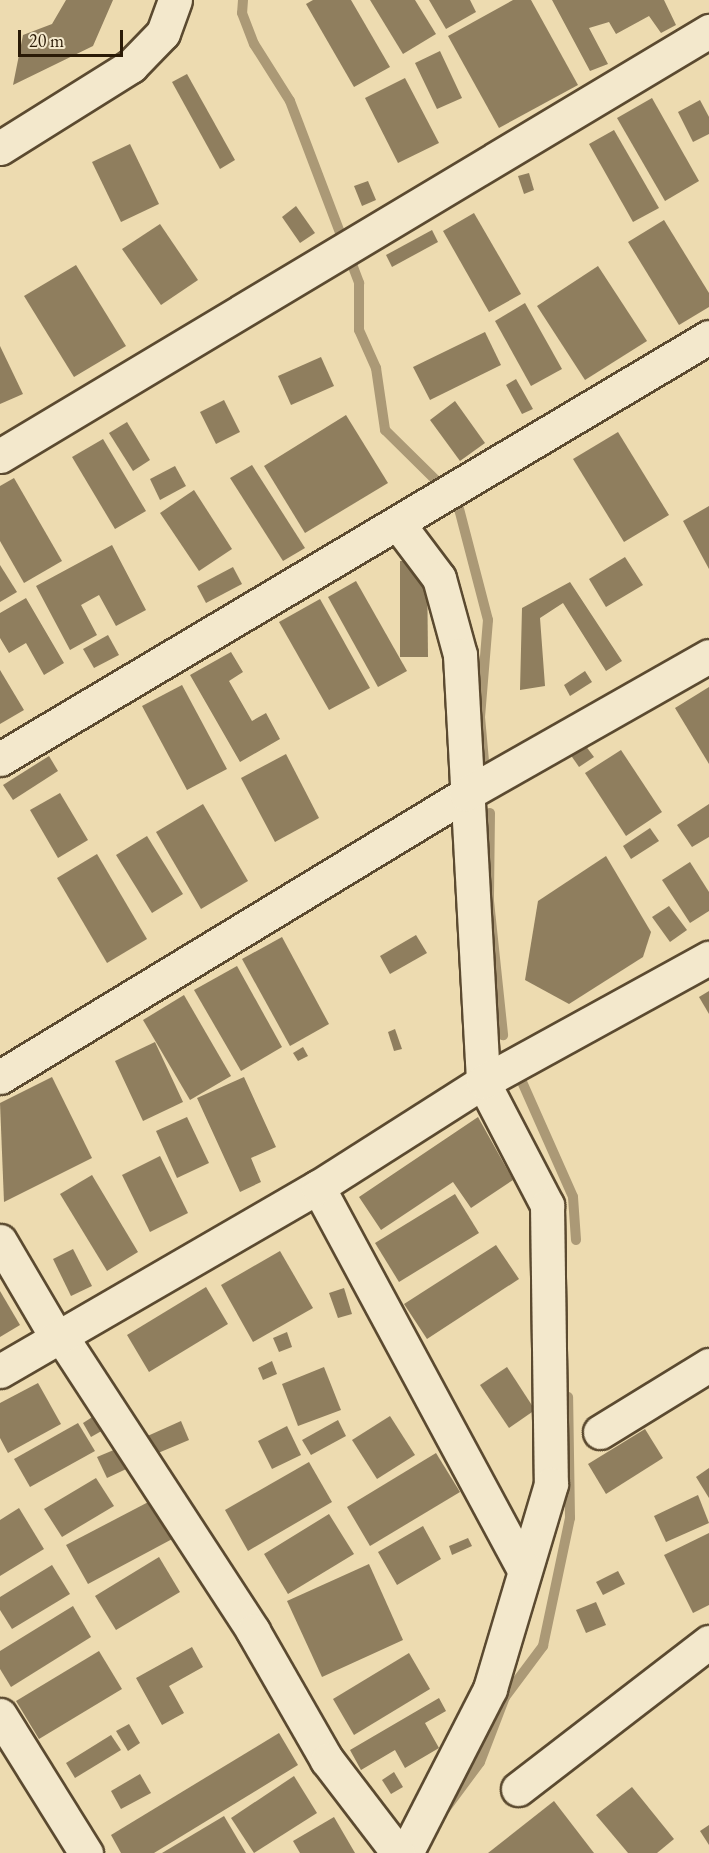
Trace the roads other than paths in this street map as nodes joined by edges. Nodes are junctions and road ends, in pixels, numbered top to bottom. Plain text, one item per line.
1 (175, 0) edge
2 (709, 31) edge
3 (0, 148) edge
4 (709, 337) edge
5 (0, 456) edge
6 (399, 525) junction
7 (709, 656) edge
8 (0, 759) edge
9 (466, 794) junction
10 (709, 958) edge
11 (0, 1077) edge
12 (483, 1082) junction
13 (318, 1187) junction
14 (0, 1241) edge
15 (59, 1337) junction
16 (709, 1365) edge
17 (0, 1371) edge
18 (600, 1432) dead end
19 (523, 1567) junction
20 (709, 1642) edge
21 (0, 1715) edge
22 (518, 1789) dead end
23 (86, 1853) edge
24 (398, 1853) edge
25 (406, 1853) edge

1 - 3 street
2 - 5 street
4 - 6 street
6 - 8 street
6 - 9 street
7 - 9 street
9 - 11 street
9 - 12 street
10 - 12 street
12 - 13 street
12 - 19 street
13 - 15 street
13 - 19 street
14 - 15 street
15 - 17 street
15 - 24 street
16 - 18 street
19 - 25 street
20 - 22 street
21 - 23 street

